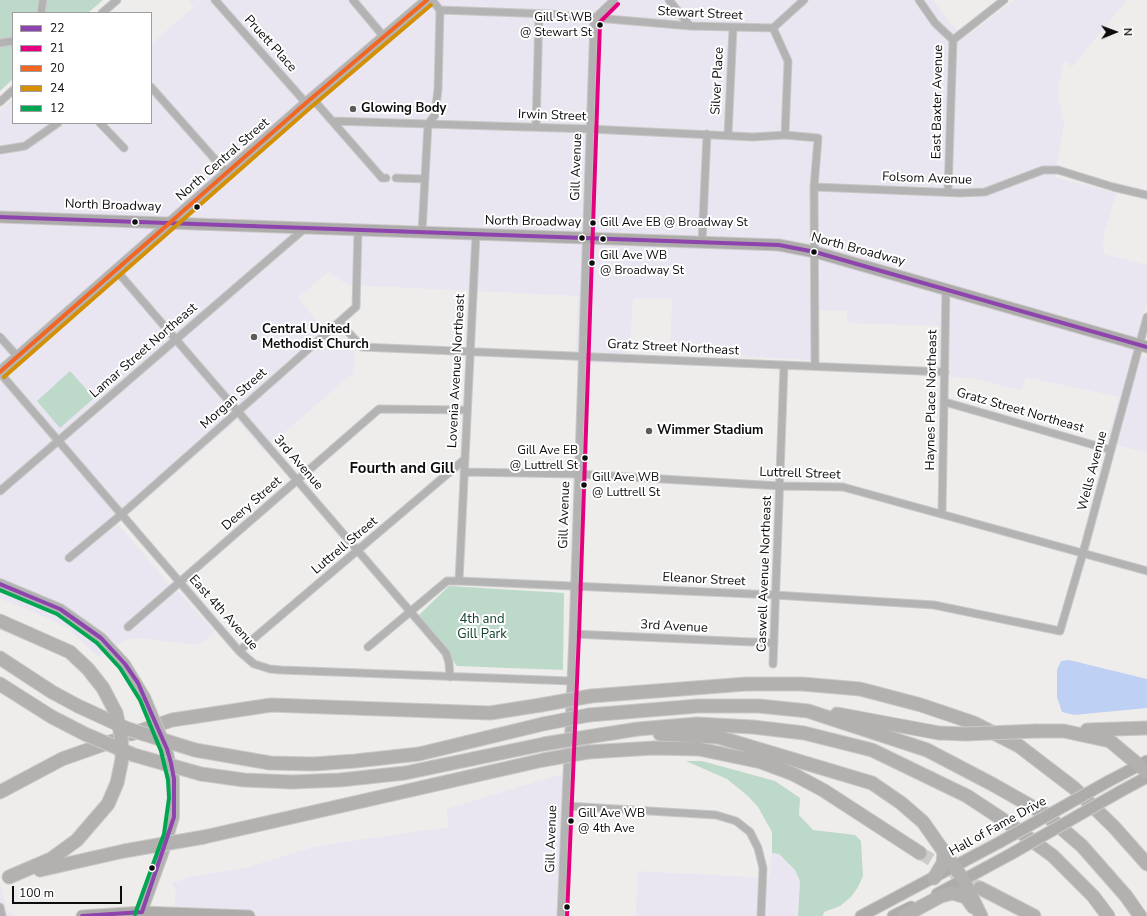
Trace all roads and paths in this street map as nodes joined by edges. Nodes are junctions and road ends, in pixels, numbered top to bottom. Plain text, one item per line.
1 (43, 0) edge
2 (117, 0) edge
3 (215, 0) edge
4 (353, 0) edge
5 (428, 0) edge
6 (432, 0) edge
7 (614, 0) edge
8 (669, 0) edge
9 (804, 0) edge
10 (919, 0) edge
11 (1004, 0) edge
12 (440, 10) junction
13 (41, 12) edge
14 (103, 12) edge
15 (539, 14) junction
16 (594, 19) junction
17 (690, 26) junction
18 (733, 28) junction
19 (773, 28) junction
20 (385, 38) junction
21 (954, 40) junction
22 (12, 41) edge
23 (0, 42) edge
24 (152, 88) edge
25 (12, 91) edge
26 (309, 101) junction
27 (0, 102) edge
28 (332, 121) junction
29 (57, 124) edge
30 (101, 124) edge
31 (428, 124) junction
32 (536, 127) junction
33 (590, 129) junction
34 (706, 134) junction
35 (728, 135) junction
36 (785, 135) junction
37 (124, 148) dead end
38 (0, 150) edge
39 (227, 173) junction
40 (386, 178) dead end
41 (396, 178) dead end
42 (425, 178) junction
43 (814, 187) junction
44 (948, 192) junction
45 (1147, 195) edge
46 (0, 217) edge
47 (171, 222) junction
48 (304, 229) junction
49 (358, 230) junction
50 (422, 232) junction
51 (476, 234) junction
52 (586, 237) junction
53 (702, 244) junction
54 (815, 252) junction
55 (116, 270) junction
56 (946, 288) junction
57 (1147, 317) edge
58 (339, 322) junction
59 (0, 337) edge
60 (176, 340) junction
61 (1143, 346) edge
62 (470, 351) junction
63 (17, 356) junction
64 (582, 356) junction
65 (784, 365) junction
66 (815, 366) junction
67 (0, 372) edge
68 (945, 372) junction
69 (944, 402) junction
70 (467, 410) junction
71 (238, 412) junction
72 (59, 440) junction
73 (1111, 450) junction
74 (465, 459) junction
75 (464, 472) junction
76 (578, 474) junction
77 (297, 481) junction
78 (780, 486) junction
79 (0, 491) edge
80 (942, 513) junction
81 (122, 514) junction
82 (357, 551) junction
83 (1083, 553) junction
84 (69, 558) dead end
85 (1147, 571) edge
86 (459, 581) junction
87 (180, 583) junction
88 (0, 584) edge
89 (574, 585) junction
90 (775, 595) junction
91 (410, 612) junction
92 (0, 621) edge
93 (128, 628) dead end
94 (1060, 631) joint
95 (573, 634) junction
96 (774, 643) junction
97 (368, 647) dead end
98 (239, 651) junction
99 (0, 658) edge
100 (773, 664) dead end
101 (450, 677) junction
102 (571, 681) junction
103 (0, 684) edge
104 (808, 711) junction
105 (1147, 728) edge
106 (1064, 731) junction
107 (610, 734) junction
108 (1145, 766) edge
109 (1147, 777) edge
110 (0, 792) edge
111 (566, 806) junction
112 (944, 851) junction
113 (920, 853) tunnel mouth
114 (1147, 864) edge
115 (955, 866) junction
116 (4, 878) edge
117 (934, 878) junction
118 (963, 879) junction
119 (980, 888) tunnel mouth
120 (0, 907) edge
121 (141, 914) edge
122 (2, 916) edge
123 (82, 916) edge
124 (249, 916) edge
125 (561, 916) edge
126 (762, 916) edge
127 (861, 916) edge
128 (893, 916) edge
129 (904, 916) edge
130 (980, 916) edge
131 (1034, 916) edge
132 (1108, 916) edge
133 (1140, 916) edge

1 - 13 street
2 - 14 street
3 - 26 street, Pruett Place
4 - 20 street
5 - 20 main road, North Central Street
6 - 12 street
7 - 16 street
8 - 17 street
9 - 19 street
10 - 21 street, East Baxter Avenue
11 - 21 street
12 - 15 street, Stewart Street
12 - 31 street
15 - 16 street, Stewart Street
15 - 32 street
16 - 17 street, Stewart Street
16 - 33 street, Gill Avenue
17 - 18 street, Stewart Street
18 - 19 street, Stewart Street
18 - 35 street, Silver Place
19 - 36 street
20 - 26 main road, North Central Street
21 - 44 street, East Baxter Avenue
22 - 23 street
24 - 39 street
25 - 27 street
26 - 28 street, Pruett Place
26 - 39 main road, North Central Street
28 - 31 street, Irwin Street
28 - 40 street, Pruett Place
29 - 38 street
30 - 37 street
31 - 32 street, Irwin Street
31 - 42 street
32 - 33 street, Irwin Street
33 - 34 street, Irwin Street
33 - 52 street, Gill Avenue
34 - 35 street, Irwin Street
34 - 53 street
35 - 36 street, Irwin Street
36 - 43 street, Irwin Street
39 - 47 main road, North Central Street
41 - 42 street
42 - 50 street
43 - 44 street, Folsom Avenue
43 - 54 street
44 - 45 street, Folsom Avenue
46 - 47 main road, North Broadway
47 - 48 main road, North Broadway
47 - 55 main road, North Central Street
48 - 49 main road, North Broadway
48 - 60 street, Lamar Street Northeast
49 - 50 main road, North Broadway
49 - 58 street, Morgan Street
50 - 51 main road, North Broadway
51 - 52 main road, North Broadway
51 - 62 street, Lovenia Avenue Northeast
52 - 53 main road, North Broadway
52 - 64 street, Gill Avenue
53 - 54 main road, North Broadway
54 - 56 main road, North Broadway
54 - 66 street
55 - 60 street, 3rd Avenue
55 - 63 main road, North Central Street
56 - 61 main road, North Broadway
56 - 68 street, Haynes Place Northeast
57 - 61 street, Wells Avenue
58 - 62 street, Gratz Street Northeast
58 - 71 street, Morgan Street
59 - 63 street
60 - 71 street, 3rd Avenue
60 - 72 street, Lamar Street Northeast
61 - 73 street, Wells Avenue
62 - 64 street, Gratz Street Northeast
62 - 70 street, Lovenia Avenue Northeast
63 - 67 main road, North Central Street
64 - 65 street, Gratz Street Northeast
64 - 76 street, Gill Avenue
65 - 66 street, Gratz Street Northeast
65 - 78 street, Caswell Avenue Northeast
66 - 68 street, Gratz Street Northeast
67 - 72 street, East 4th Avenue
68 - 69 street, Haynes Place Northeast
69 - 73 street, Gratz Street Northeast
69 - 80 street, Haynes Place Northeast
70 - 74 street, Lovenia Avenue Northeast
70 - 77 street, Deery Street
71 - 77 street, 3rd Avenue
71 - 81 street, Morgan Street
72 - 79 street, Lamar Street Northeast
72 - 81 street, East 4th Avenue
73 - 83 street, Wells Avenue
74 - 75 street, Lovenia Avenue Northeast
74 - 82 street, Luttrell Street
75 - 76 street, Luttrell Street
75 - 86 street, Lovenia Avenue Northeast
76 - 78 street, Luttrell Street
76 - 89 street, Gill Avenue
77 - 82 street, 3rd Avenue
77 - 87 street, Deery Street
78 - 80 street, Luttrell Street
78 - 90 street, Caswell Avenue Northeast
80 - 83 street, Luttrell Street
81 - 84 street, Morgan Street
81 - 87 street, East 4th Avenue
82 - 91 street, 3rd Avenue
82 - 98 street, Luttrell Street
83 - 85 street, Luttrell Street
83 - 94 street, Wells Avenue
86 - 89 street, Eleanor Street
86 - 91 street, Eleanor Street
87 - 93 street, Deery Street
87 - 98 street, East 4th Avenue
88 - 121 main road, bridge
89 - 90 street, Eleanor Street
89 - 95 street, Gill Avenue
90 - 94 street, Eleanor Street
90 - 96 street, Caswell Avenue Northeast
91 - 97 street, Eleanor Street
91 - 101 street, 3rd Avenue
92 - 116 highway, bridge
95 - 96 street, 3rd Avenue
95 - 102 street, Gill Avenue
96 - 100 street, Caswell Avenue Northeast
98 - 101 street, East 4th Avenue
99 - 104 highway, bridge
101 - 102 street, East 4th Avenue
102 - 111 street, Gill Avenue
103 - 107 highway, bridge
104 - 106 highway, bridge
104 - 133 highway
105 - 106 highway
106 - 108 highway
107 - 112 highway
107 - 132 highway
108 - 115 main road, Hall of Fame Drive, bridge
109 - 118 main road, bridge
110 - 114 highway, bridge
111 - 125 street, Gill Avenue
111 - 126 street
112 - 115 highway
112 - 117 highway
113 - 116 highway, bridge
115 - 117 main road, Hall of Fame Drive
115 - 118 highway
117 - 127 main road, Hall of Fame Drive
118 - 128 main road
118 - 130 highway
119 - 131 highway
120 - 122 street
121 - 123 main road
121 - 124 main road
129 - 130 highway

